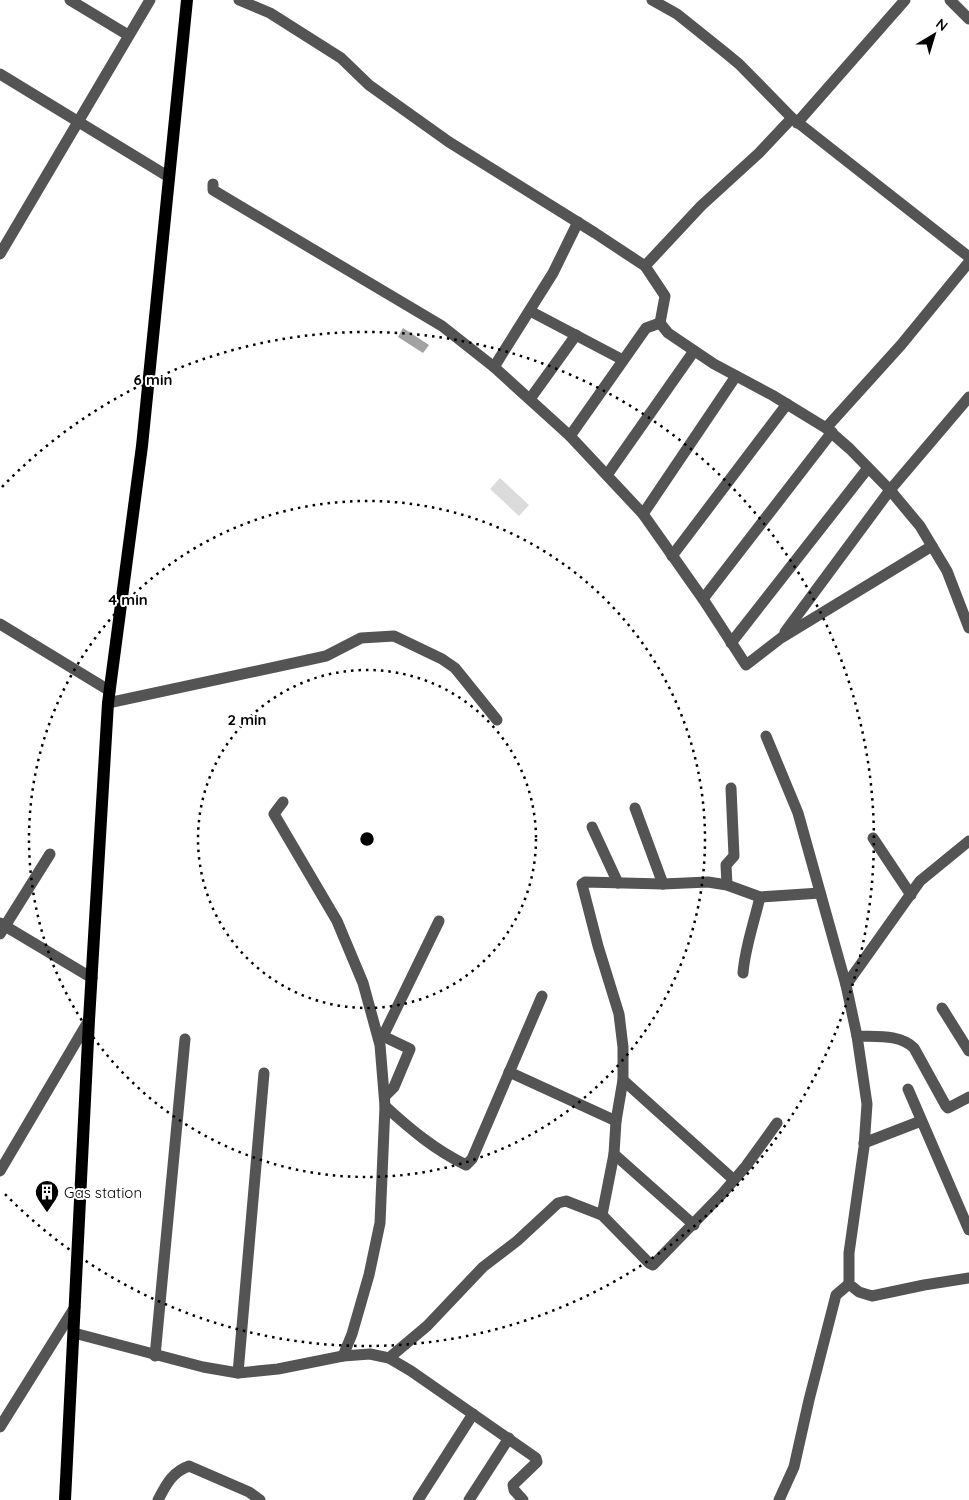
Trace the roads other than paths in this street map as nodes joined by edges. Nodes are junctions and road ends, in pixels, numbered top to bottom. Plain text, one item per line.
1 (70, 0) edge
2 (150, 0) edge
3 (187, 0) edge
4 (239, 0) edge
5 (652, 0) edge
6 (905, 0) edge
7 (950, 0) edge
8 (969, 19) edge
9 (128, 35) junction
10 (0, 74) edge
11 (79, 121) junction
12 (795, 121) junction
13 (168, 177) junction
14 (213, 184) dead end
15 (578, 222) junction
16 (0, 254) edge
17 (969, 257) edge
18 (969, 262) edge
19 (645, 266) junction
20 (530, 311) junction
21 (660, 323) junction
22 (576, 335) junction
23 (694, 350) junction
24 (623, 360) junction
25 (494, 367) junction
26 (736, 376) junction
27 (969, 397) edge
28 (530, 399) junction
29 (787, 404) junction
30 (829, 430) junction
31 (570, 436) junction
32 (868, 468) junction
33 (607, 475) junction
34 (890, 490) junction
35 (643, 514) junction
36 (932, 546) junction
37 (672, 556) junction
38 (703, 599) junction
39 (968, 621) edge
40 (0, 624) edge
41 (781, 638) junction
42 (731, 644) junction
43 (109, 697) junction
44 (497, 720) dead end
45 (766, 736) dead end
46 (731, 788) dead end
47 (282, 802) dead end
48 (635, 808) dead end
49 (592, 827) dead end
50 (872, 838) dead end
51 (969, 841) edge
52 (50, 854) dead end
53 (618, 883) junction
54 (663, 884) junction
55 (727, 885) junction
56 (820, 893) junction
57 (910, 895) junction
58 (760, 897) junction
59 (438, 921) dead end
60 (2, 928) edge
61 (742, 973) dead end
62 (92, 978) junction
63 (846, 985) junction
64 (542, 996) dead end
65 (942, 1008) dead end
66 (90, 1020) junction
67 (857, 1036) junction
68 (185, 1039) dead end
69 (969, 1051) edge
70 (509, 1072) junction
71 (264, 1073) dead end
72 (623, 1080) junction
73 (908, 1089) dead end
74 (969, 1097) edge
75 (385, 1101) junction
76 (616, 1121) junction
77 (921, 1121) junction
78 (777, 1123) dead end
79 (864, 1143) junction
80 (614, 1154) junction
81 (0, 1171) edge
82 (734, 1180) junction
83 (602, 1215) junction
84 (694, 1225) junction
85 (969, 1230) edge
86 (969, 1278) edge
87 (850, 1284) junction
88 (75, 1307) junction
89 (74, 1333) junction
90 (156, 1356) junction
91 (343, 1356) junction
92 (390, 1358) junction
93 (238, 1373) junction
94 (473, 1414) junction
95 (0, 1427) edge
96 (509, 1438) junction
97 (65, 1500) edge
98 (158, 1500) edge
99 (260, 1500) edge
100 (418, 1500) edge
101 (469, 1500) edge
102 (523, 1500) edge
103 (779, 1500) edge

1 - 9 street
2 - 9 street
3 - 13 main road
4 - 15 street
5 - 12 street
6 - 12 street
7 - 8 street
9 - 11 street
10 - 11 street
11 - 13 street
11 - 16 street
12 - 17 street
12 - 19 street
13 - 43 main road
14 - 25 street
15 - 19 street
15 - 20 street
18 - 30 street
19 - 21 street
20 - 22 street
20 - 25 street
21 - 23 street
21 - 24 street
22 - 24 street
22 - 28 street
23 - 26 street
23 - 33 street
24 - 31 street
25 - 28 street
26 - 29 street
26 - 35 street
27 - 34 street
28 - 31 street
29 - 30 street
29 - 37 street
30 - 32 street
30 - 38 street
31 - 33 street
32 - 34 street
32 - 42 street
33 - 35 street
34 - 36 street
34 - 41 street
35 - 37 street
36 - 39 street
36 - 41 street
37 - 38 street
38 - 42 street
40 - 43 street
41 - 42 street
43 - 44 street
43 - 62 main road
45 - 56 street
46 - 55 street
47 - 75 street
48 - 54 street
49 - 53 street
50 - 57 street
51 - 57 street
52 - 60 street
53 - 54 street
53 - 72 street
54 - 55 street
55 - 58 street
56 - 58 street
56 - 63 street
57 - 63 street
58 - 61 street
59 - 75 street
60 - 62 street
62 - 66 main road
63 - 67 street
64 - 70 street
65 - 69 street
66 - 81 street
66 - 88 main road
67 - 74 street
67 - 79 street
68 - 90 street
70 - 75 street
70 - 76 street
71 - 93 street
72 - 76 street
72 - 82 street
73 - 77 street
75 - 91 street
76 - 80 street
77 - 79 street
77 - 85 street
78 - 82 street
79 - 87 street
80 - 83 street
80 - 84 street
82 - 84 street
83 - 84 street
83 - 92 street
86 - 87 street
87 - 103 street
88 - 89 main road
88 - 95 street
89 - 90 street
89 - 97 main road
90 - 93 street
91 - 92 street
91 - 93 street
92 - 94 street
94 - 96 street
94 - 100 street
96 - 101 street
96 - 102 street
98 - 99 street

